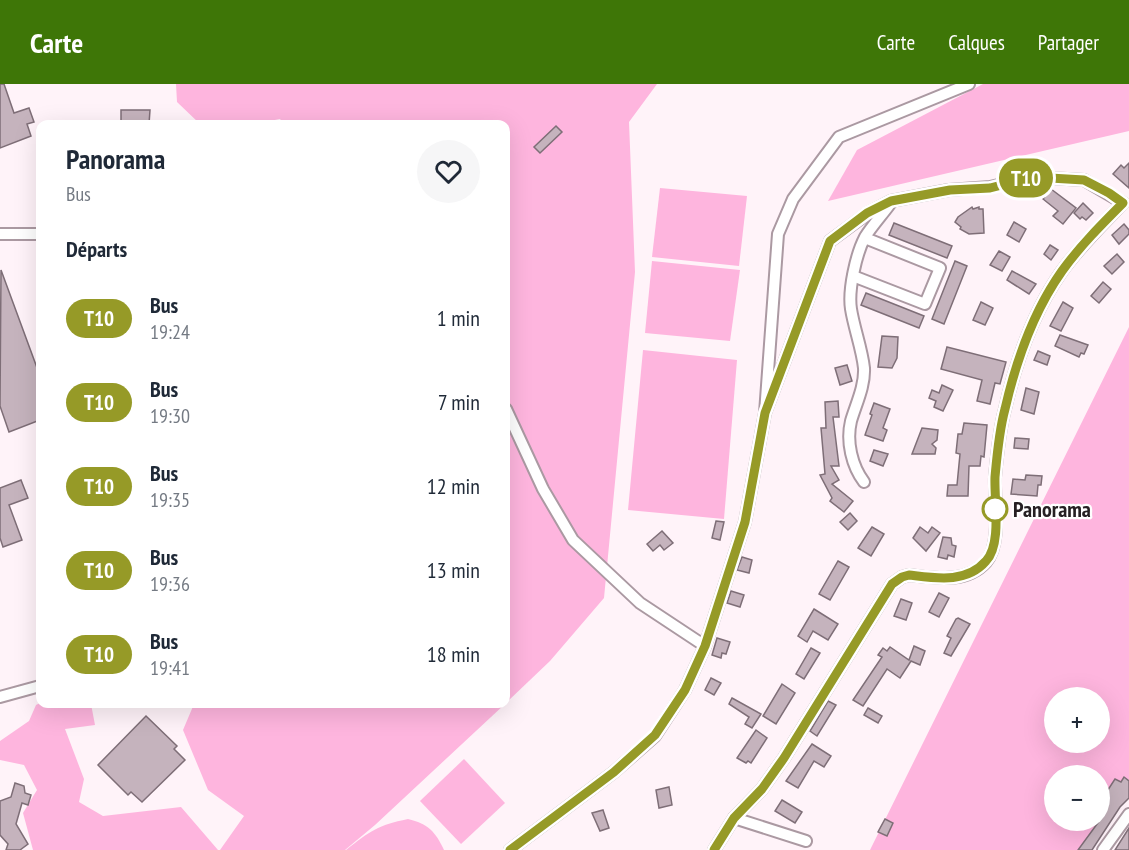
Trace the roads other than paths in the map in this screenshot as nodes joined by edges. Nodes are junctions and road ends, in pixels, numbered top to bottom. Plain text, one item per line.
1 (969, 84) edge
2 (891, 201) junction
3 (1126, 205) edge
4 (0, 234) edge
5 (36, 234) edge
6 (865, 238) junction
7 (853, 276) junction
8 (765, 413) junction
9 (510, 419) edge
10 (864, 482) dead end
11 (705, 646) junction
12 (36, 687) edge
13 (0, 697) edge
14 (1129, 814) edge
15 (734, 818) junction
16 (806, 841) dead end
17 (510, 850) edge
18 (714, 850) edge
19 (1103, 850) edge

1 - 8 street
2 - 3 street
2 - 6 street
2 - 8 street
3 - 15 street
4 - 5 street
6 - 7 street
6 - 7 street
7 - 10 street
8 - 11 street
9 - 11 street
11 - 17 street
12 - 13 street
14 - 19 street
15 - 16 street
15 - 18 street

